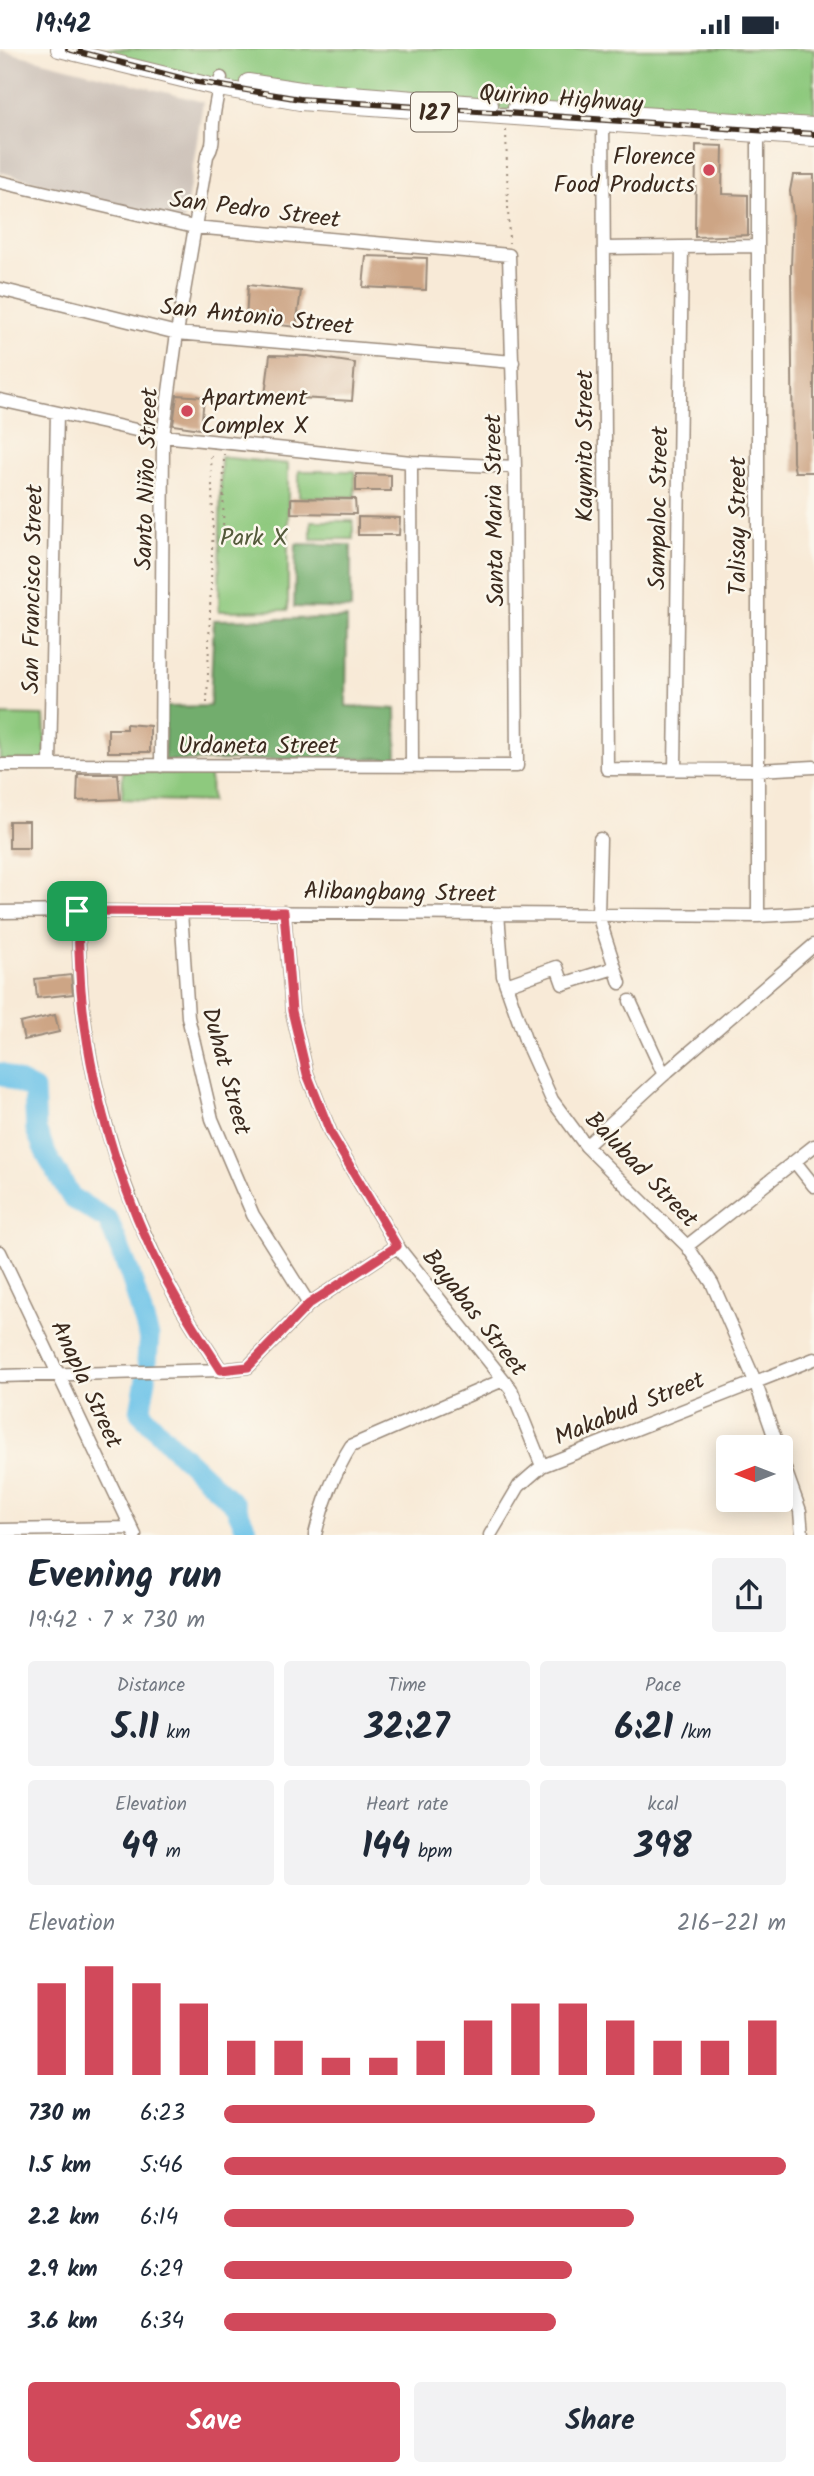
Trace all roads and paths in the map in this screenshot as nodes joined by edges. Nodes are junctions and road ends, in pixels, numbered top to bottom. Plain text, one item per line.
1 (59, 49) edge
2 (106, 49) edge
3 (220, 83) junction
4 (603, 117) junction
5 (814, 126) edge
6 (758, 129) junction
7 (506, 137) dead end
8 (814, 138) edge
9 (1, 186) edge
10 (194, 227) junction
11 (758, 246) junction
12 (682, 247) junction
13 (604, 248) junction
14 (509, 255) junction
15 (0, 289) edge
16 (177, 333) junction
17 (513, 362) junction
18 (0, 400) edge
19 (57, 413) junction
20 (163, 436) junction
21 (211, 441) junction
22 (225, 442) junction
23 (411, 462) junction
24 (515, 467) junction
25 (223, 539) dead end
26 (207, 703) dead end
27 (0, 765) edge
28 (50, 765) junction
29 (161, 765) junction
30 (412, 766) junction
31 (517, 766) joint
32 (814, 767) edge
33 (675, 769) junction
34 (758, 770) junction
35 (600, 839) dead end
36 (77, 911) junction
37 (0, 912) edge
38 (181, 912) junction
39 (284, 912) junction
40 (814, 913) edge
41 (498, 914) junction
42 (598, 915) junction
43 (758, 916) junction
44 (814, 945) edge
45 (614, 968) junction
46 (620, 983) dead end
47 (506, 985) junction
48 (630, 1001) dead end
49 (664, 1075) junction
50 (586, 1146) junction
51 (814, 1146) edge
52 (795, 1161) junction
53 (814, 1186) edge
54 (397, 1246) junction
55 (687, 1246) junction
56 (0, 1252) edge
57 (309, 1304) junction
58 (814, 1359) edge
59 (221, 1370) junction
60 (59, 1374) junction
61 (0, 1376) edge
62 (503, 1380) junction
63 (755, 1381) junction
64 (774, 1435) edge
65 (542, 1466) junction
66 (793, 1491) edge
67 (814, 1506) edge
68 (800, 1511) junction
69 (0, 1530) edge
70 (133, 1532) edge
71 (315, 1535) edge
72 (490, 1535) edge
73 (802, 1535) edge

1 - 3 main road, Quirino Highway / 127
2 - 3 main road, Quirino Highway / 127
3 - 4 main road, Quirino Highway / 127
3 - 10 street, Santo Niño Street
4 - 6 main road, Quirino Highway / 127
4 - 13 street, Kaymito Street
5 - 6 main road, Quirino Highway / 127
6 - 8 main road, Quirino Highway / 127
6 - 11 street, Talisay Street
7 - 14 path
9 - 10 street, San Pedro Street
10 - 14 street, San Pedro Street
10 - 16 street, Santo Niño Street
11 - 12 street
11 - 34 street, Talisay Street
12 - 13 street
12 - 33 street, Sampaloc Street
13 - 33 street, Kaymito Street
14 - 17 street, Santa Maria Street
15 - 16 street, San Antonio Street
16 - 17 street, San Antonio Street
16 - 20 street, Santo Niño Street
17 - 24 street, Santa Maria Street
18 - 19 street
19 - 20 street
19 - 28 street, San Francisco Street
20 - 21 street
20 - 29 street, Santo Niño Street
21 - 22 street
21 - 26 path
22 - 23 street
22 - 25 path
23 - 24 street
23 - 30 street
24 - 31 street, Santa Maria Street
27 - 28 street, Urdaneta Street
28 - 29 street, Urdaneta Street
29 - 30 street, Urdaneta Street
30 - 31 street, Urdaneta Street
32 - 34 street
33 - 34 street
34 - 43 street, Talisay Street
35 - 42 street
36 - 37 street, Alibangbang Street
36 - 38 street, Alibangbang Street
36 - 59 street
38 - 39 street, Alibangbang Street
38 - 57 street, Duhat Street
39 - 41 street, Alibangbang Street
39 - 54 street, Bayabas Street
40 - 43 street, Alibangbang Street
41 - 42 street, Alibangbang Street
41 - 47 street, Balubad Street
42 - 43 street, Alibangbang Street
42 - 45 street
44 - 49 street
45 - 46 street
45 - 47 street
47 - 50 street, Balubad Street
48 - 49 street
49 - 50 street
50 - 55 street, Balubad Street
51 - 52 street
52 - 53 street
52 - 55 street
54 - 57 street
54 - 62 street, Bayabas Street
55 - 63 street, Balubad Street
56 - 60 street, Anapla Street
57 - 59 street
58 - 63 street, Makabud Street
59 - 60 street
60 - 61 street
60 - 70 street, Anapla Street
62 - 65 street, Bayabas Street
62 - 71 street
63 - 64 street, Balubad Street
63 - 65 street, Makabud Street
65 - 72 street, Makabud Street
66 - 68 street
67 - 68 street
68 - 73 street
69 - 70 street

